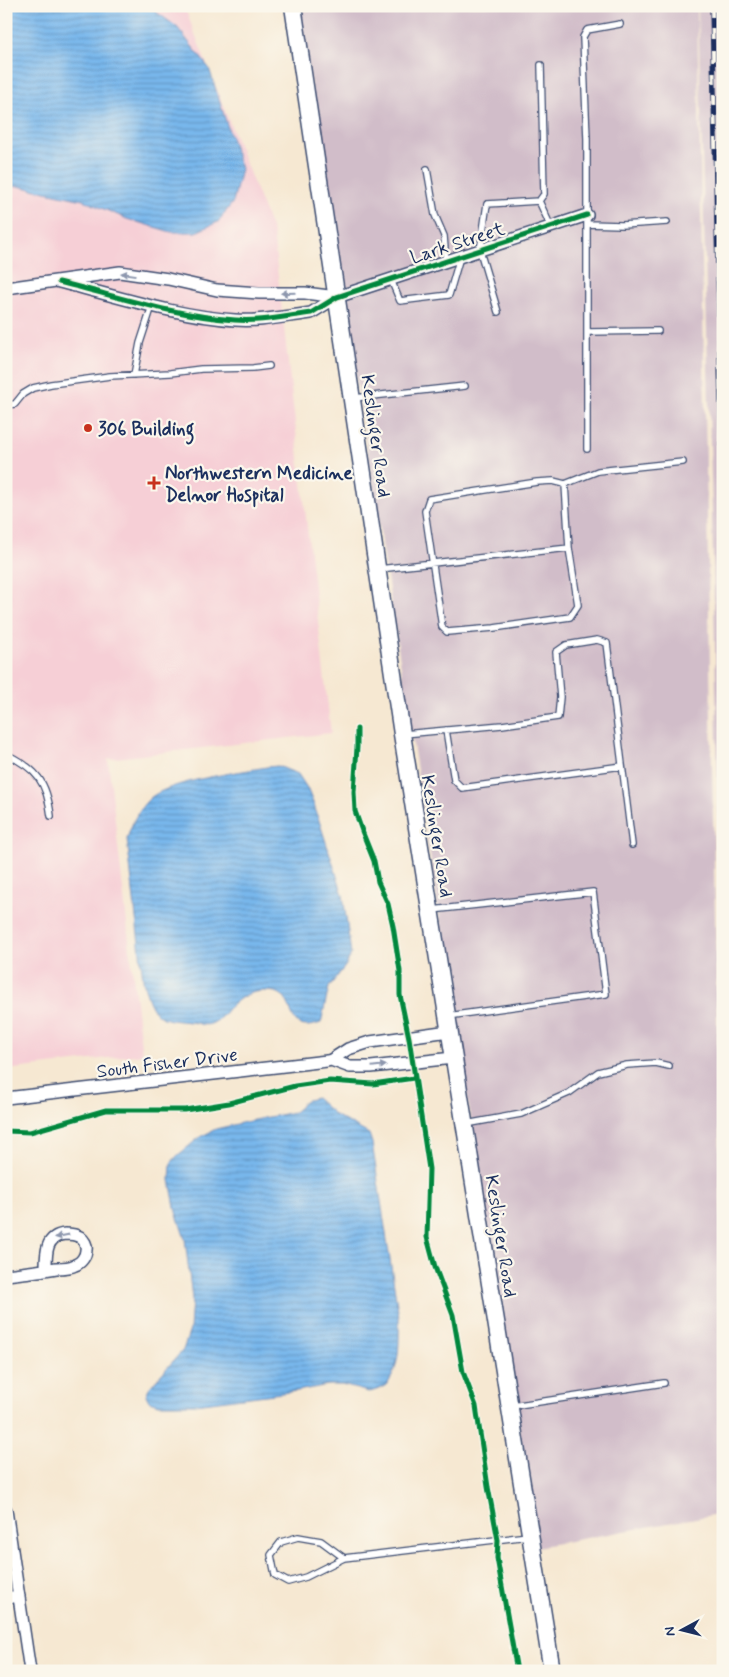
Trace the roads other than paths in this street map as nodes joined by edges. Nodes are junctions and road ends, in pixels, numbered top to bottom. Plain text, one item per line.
1 (293, 6) edge
2 (620, 24) dead end
3 (541, 65) dead end
4 (427, 169) dead end
5 (539, 201) junction
6 (587, 220) junction
7 (667, 222) dead end
8 (551, 227) junction
9 (480, 250) junction
10 (460, 257) junction
11 (446, 262) junction
12 (391, 280) junction
13 (59, 282) junction
14 (6, 288) edge
15 (337, 298) junction
16 (152, 306) junction
17 (498, 312) dead end
18 (658, 331) dead end
19 (588, 332) junction
20 (269, 366) dead end
21 (134, 375) junction
22 (465, 386) dead end
23 (352, 398) junction
24 (6, 405) edge
25 (587, 449) dead end
26 (683, 462) dead end
27 (565, 484) junction
28 (569, 548) junction
29 (432, 563) junction
30 (377, 570) junction
31 (446, 730) junction
32 (402, 734) junction
33 (6, 754) edge
34 (622, 766) junction
35 (51, 816) dead end
36 (632, 845) dead end
37 (430, 910) junction
38 (448, 1024) junction
39 (453, 1058) junction
40 (329, 1061) junction
41 (669, 1066) dead end
42 (6, 1098) edge
43 (464, 1124) junction
44 (46, 1270) dead end
45 (6, 1275) edge
46 (664, 1383) dead end
47 (509, 1407) junction
48 (6, 1510) edge
49 (530, 1536) junction
50 (344, 1558) junction
51 (19, 1596) junction
52 (6, 1598) edge
53 (30, 1671) edge
54 (552, 1671) edge

1 - 15 main road, Keslinger Road
2 - 6 lane
3 - 5 lane
4 - 11 lane
5 - 8 lane
5 - 9 lane
6 - 7 lane
6 - 8 street, Lark Street
6 - 19 lane
8 - 9 street, Lark Street
9 - 10 street, Lark Street
9 - 17 lane
10 - 11 street, Lark Street
10 - 12 lane
11 - 12 street, Lark Street
12 - 15 street, Lark Street
13 - 14 street
15 -> 13 street
13 - 16 street, Lark Street
15 - 16 street, Lark Street
15 - 23 main road, Keslinger Road
16 - 21 lane
18 - 19 lane
19 - 25 lane
20 - 21 lane
21 - 24 lane
22 - 23 lane
23 - 30 main road, Keslinger Road
26 - 27 lane
27 - 28 lane
27 - 29 lane
28 - 29 lane
28 - 29 lane
29 - 30 lane
30 - 32 main road, Keslinger Road
31 - 32 lane
31 - 34 lane
31 - 34 lane
32 - 37 main road, Keslinger Road
33 - 35 lane
34 - 36 lane
37 - 38 main road, Keslinger Road
37 - 38 lane
38 - 39 main road, Keslinger Road
38 - 40 street, South Fisher Drive
40 -> 39 street, South Fisher Drive
39 - 43 main road, Keslinger Road
40 - 42 street, South Fisher Drive
41 - 43 lane
43 - 47 main road, Keslinger Road
44 - 45 street
46 - 47 lane
47 - 49 main road, Keslinger Road
48 - 51 street
49 - 50 lane
49 - 54 main road, Keslinger Road
50 - 50 lane
51 - 52 street
51 - 53 street

